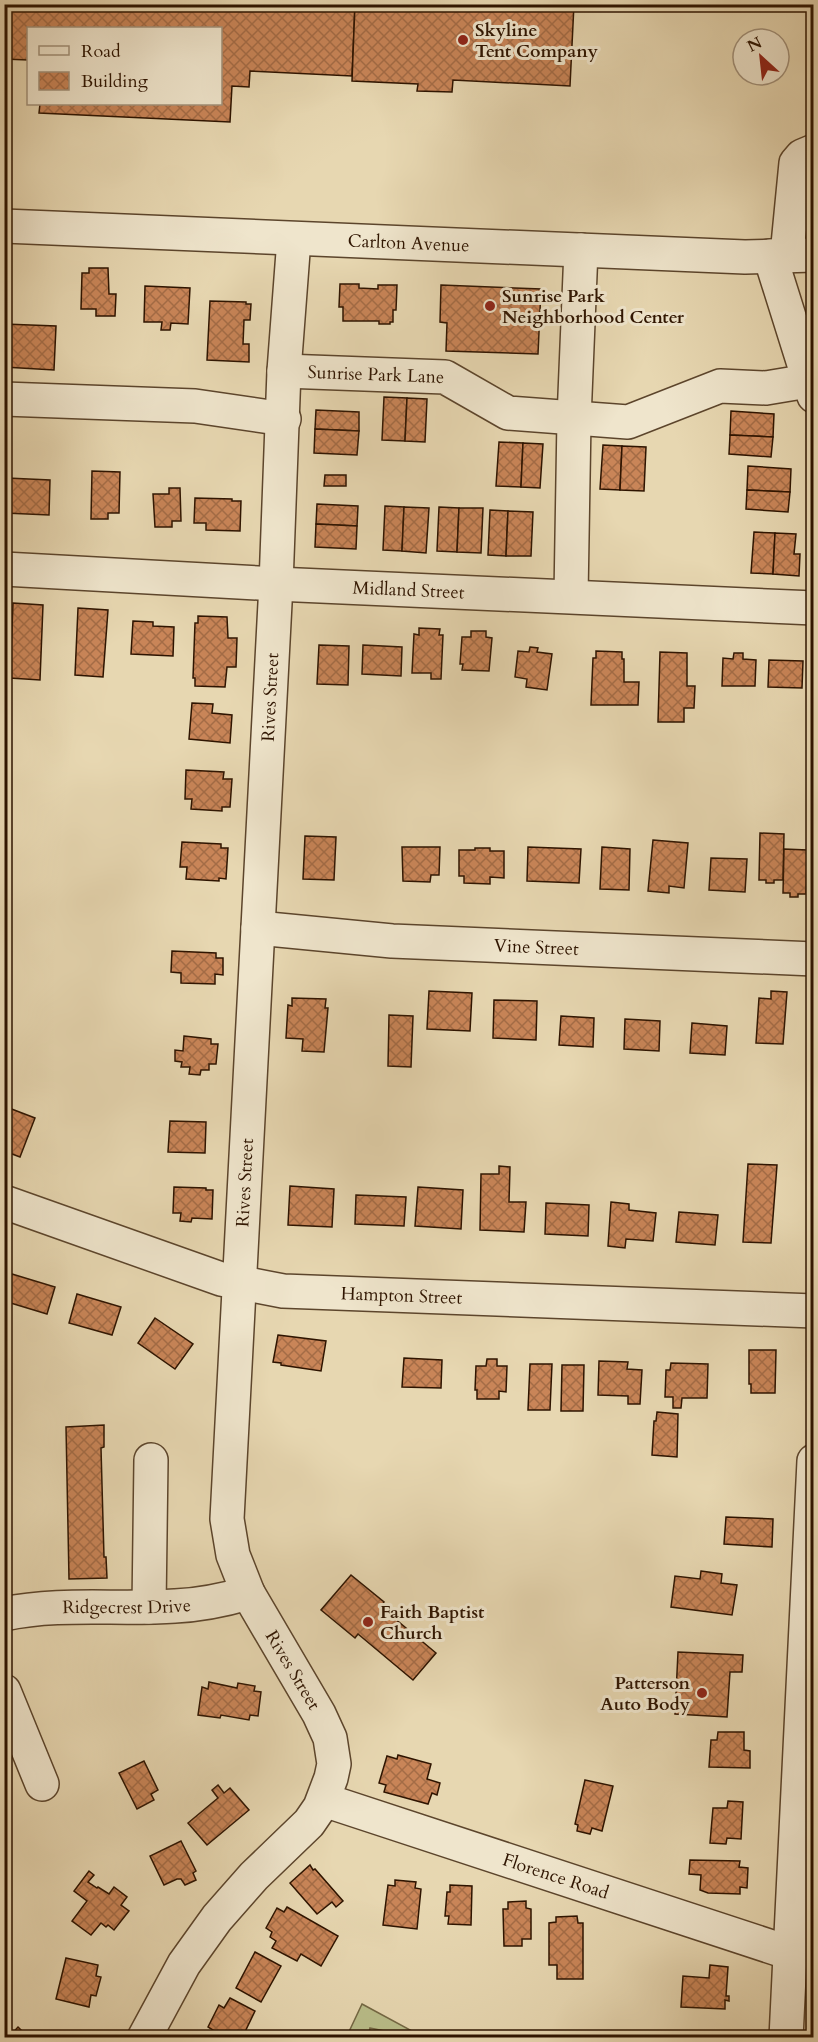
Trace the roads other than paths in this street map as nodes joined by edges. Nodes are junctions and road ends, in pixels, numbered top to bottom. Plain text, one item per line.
1 (813, 151) edge
2 (4, 226) edge
3 (294, 239) junction
4 (580, 250) junction
5 (790, 255) edge
6 (284, 371) junction
7 (811, 389) edge
8 (4, 399) edge
9 (284, 419) junction
10 (574, 419) junction
11 (4, 569) edge
12 (276, 584) junction
13 (571, 596) junction
14 (813, 608) edge
15 (258, 928) junction
16 (813, 959) edge
17 (4, 1202) edge
18 (238, 1284) junction
19 (813, 1311) edge
20 (151, 1460) dead end
21 (813, 1461) edge
22 (248, 1593) junction
23 (810, 1606) edge
24 (149, 1607) junction
25 (4, 1614) edge
26 (4, 1691) edge
27 (42, 1784) dead end
28 (324, 1800) junction
29 (790, 1953) junction
30 (144, 2037) edge
31 (786, 2037) edge

1 - 5 street
2 - 3 street, Carlton Avenue
3 - 4 street, Carlton Avenue
3 - 6 street, Rives Street
4 - 5 street, Carlton Avenue
4 - 10 street
5 - 7 street
6 - 9 street, Rives Street
6 - 10 street, Sunrise Park Lane
7 - 10 street, Sunrise Park Lane
8 - 9 street
9 - 12 street, Rives Street
10 - 13 street
11 - 12 street, Midland Street
12 - 13 street, Midland Street
12 - 15 street, Rives Street
13 - 14 street, Midland Street
15 - 16 street, Vine Street
15 - 18 street, Rives Street
17 - 18 street, Hampton Street
18 - 19 street, Hampton Street
18 - 22 street, Rives Street
20 - 24 street
21 - 23 street
22 - 24 street, Ridgecrest Drive
22 - 28 street, Rives Street
23 - 29 street
24 - 25 street, Ridgecrest Drive
26 - 27 street
28 - 29 street, Florence Road
28 - 30 street, Rives Street
29 - 31 street

